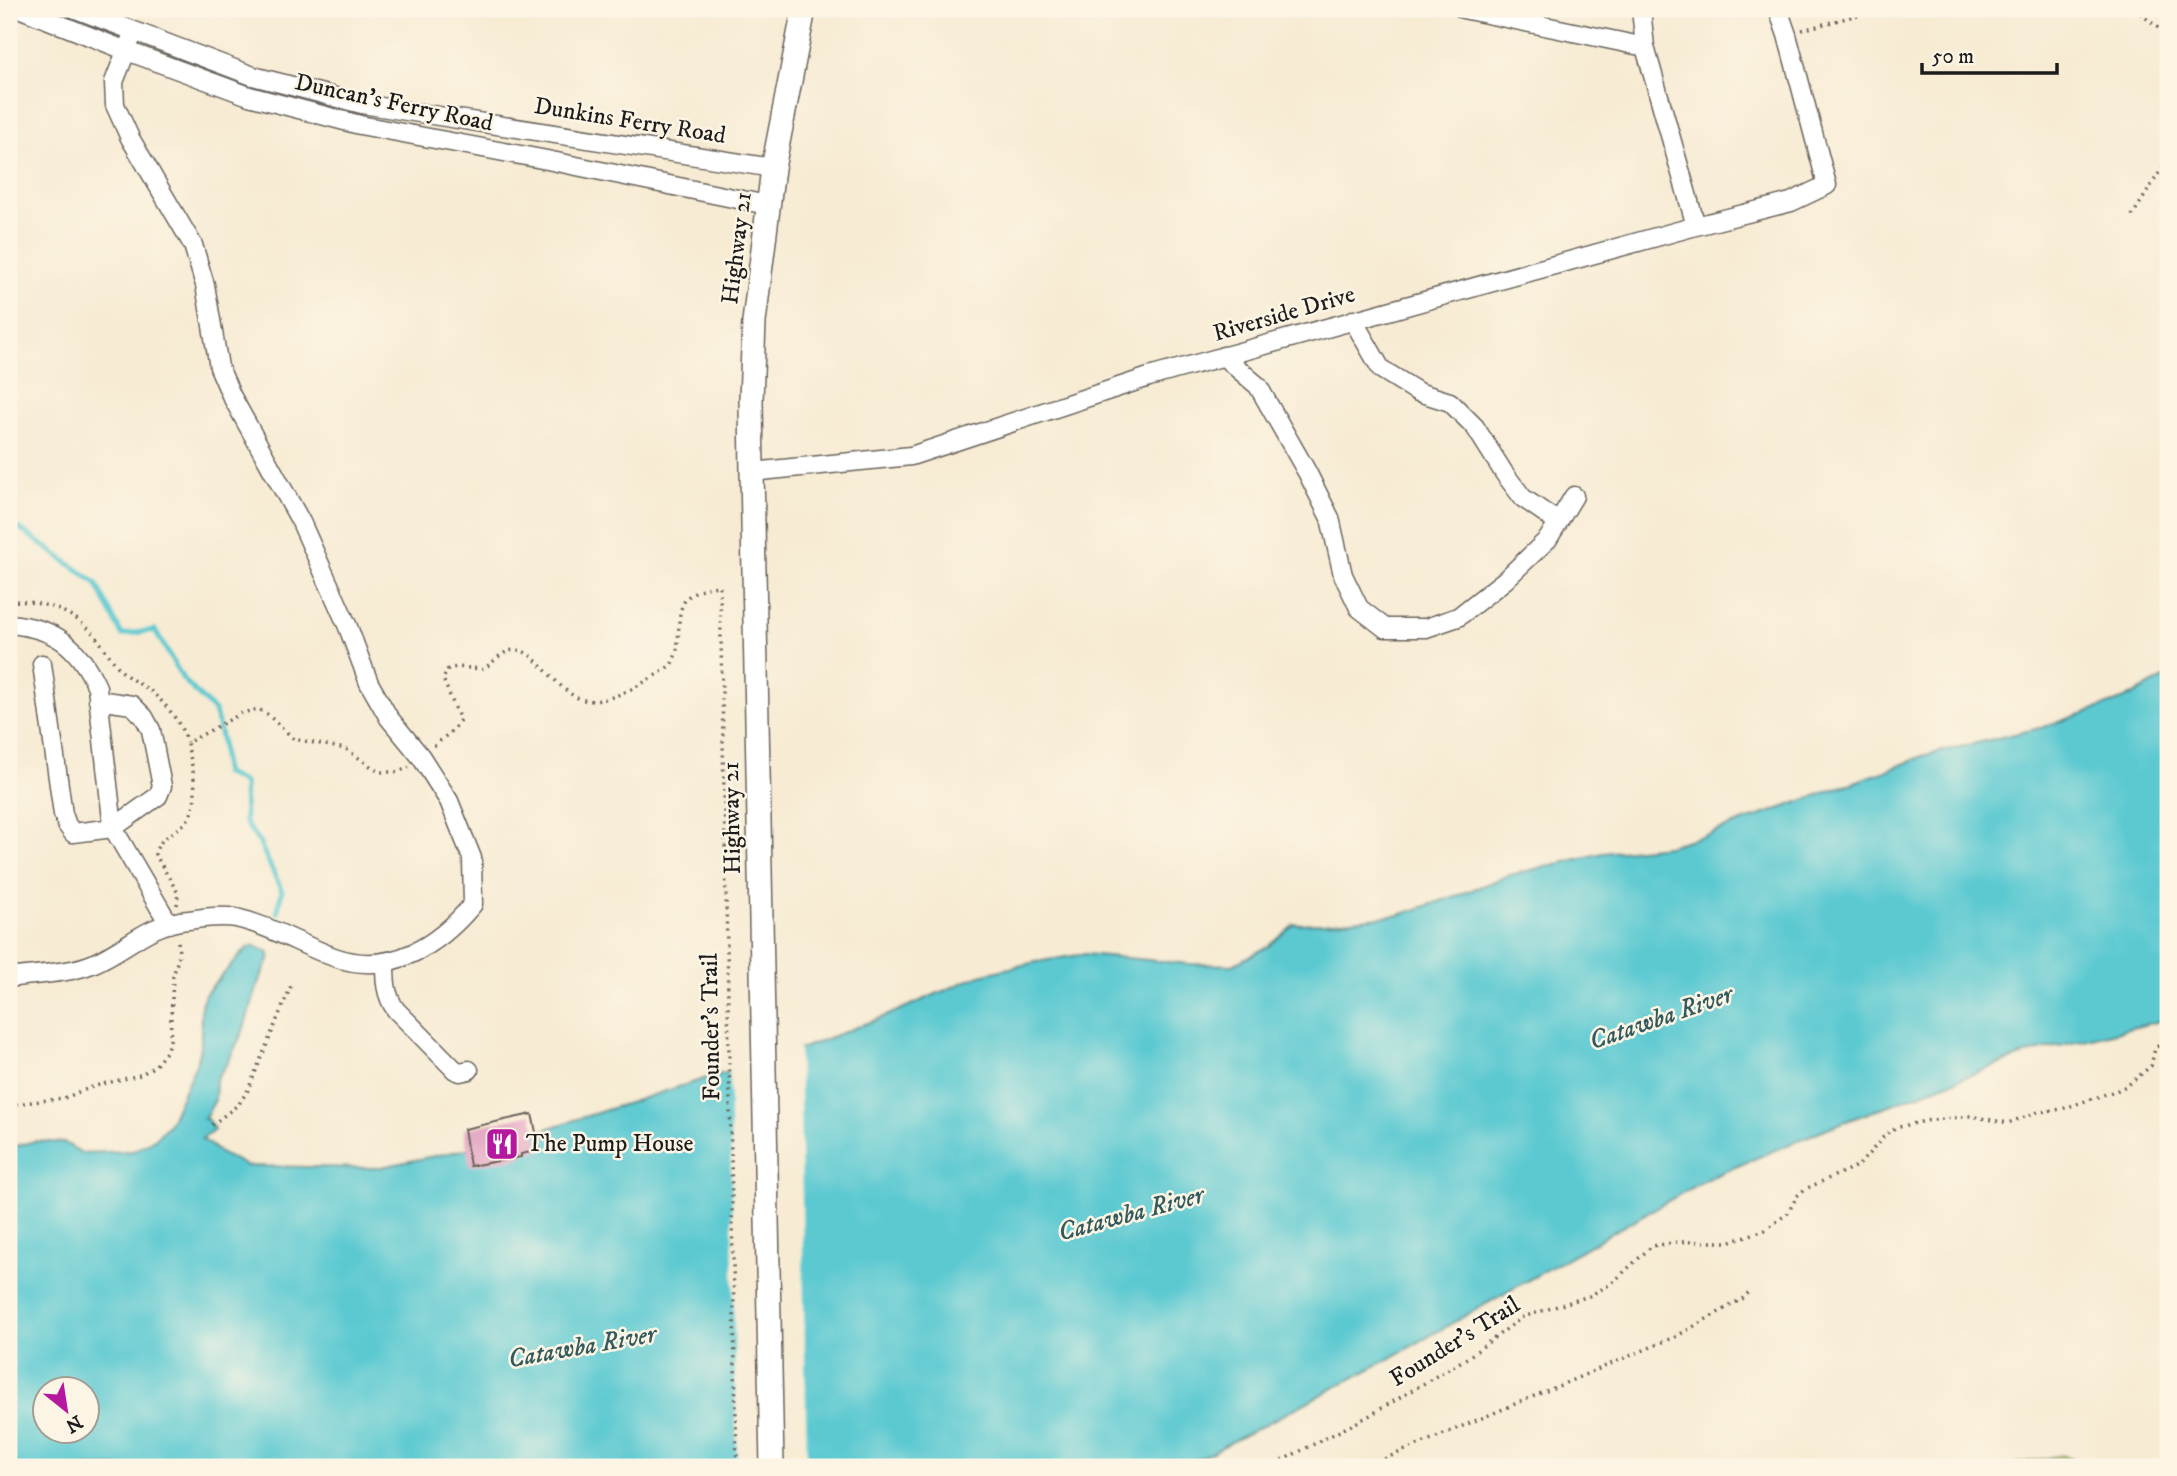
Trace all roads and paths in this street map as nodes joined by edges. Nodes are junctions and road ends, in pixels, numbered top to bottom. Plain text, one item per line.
1 (21, 9) edge
2 (76, 9) edge
3 (804, 9) edge
4 (1462, 9) edge
5 (1641, 9) edge
6 (1778, 9) edge
7 (1880, 9) edge
8 (2135, 9) edge
9 (134, 31) junction
10 (1787, 35) junction
11 (2168, 36) edge
12 (1645, 47) junction
13 (127, 51) junction
14 (2168, 159) edge
15 (773, 169) junction
16 (767, 205) junction
17 (2132, 216) dead end
18 (1696, 226) junction
19 (1353, 320) junction
20 (1223, 356) junction
21 (752, 472) junction
22 (1574, 496) dead end
23 (1558, 522) junction
24 (9, 601) edge
25 (9, 625) edge
26 (42, 664) dead end
27 (99, 700) junction
28 (187, 743) junction
29 (421, 757) junction
30 (113, 828) junction
31 (174, 923) junction
32 (384, 962) junction
33 (9, 978) edge
34 (291, 986) dead end
35 (2168, 1040) edge
36 (469, 1070) dead end
37 (9, 1105) edge
38 (212, 1125) dead end
39 (1751, 1290) dead end
40 (737, 1467) edge
41 (772, 1467) edge
42 (1269, 1467) edge
43 (1365, 1467) edge

1 - 13 street, Duncan's Ferry Road
2 - 9 street, Dunkins Ferry Road
3 - 15 main road, Highway 21
4 - 12 street
5 - 12 street
6 - 10 street
7 - 10 path
8 - 11 path
9 - 13 street
9 - 15 street, Dunkins Ferry Road
10 - 18 street, Riverside Drive
12 - 18 street
13 - 16 street, Duncan's Ferry Road
13 - 29 street
14 - 17 path
15 - 16 main road, Highway 21
16 - 21 main road, Highway 21
18 - 19 street, Riverside Drive
19 - 20 street, Riverside Drive
19 - 23 street
20 - 21 street, Riverside Drive
20 - 23 street
21 - 41 main road, Highway 21
22 - 23 street
24 - 28 path
25 - 27 street
26 - 30 street
27 - 30 street
27 - 30 street
28 - 29 path
28 - 31 path
29 - 32 street
29 - 40 path, Founder's Trail
30 - 31 street
31 - 32 street
31 - 33 street
31 - 37 path
32 - 36 street
34 - 38 path
35 - 42 path, Founder's Trail
39 - 43 path

